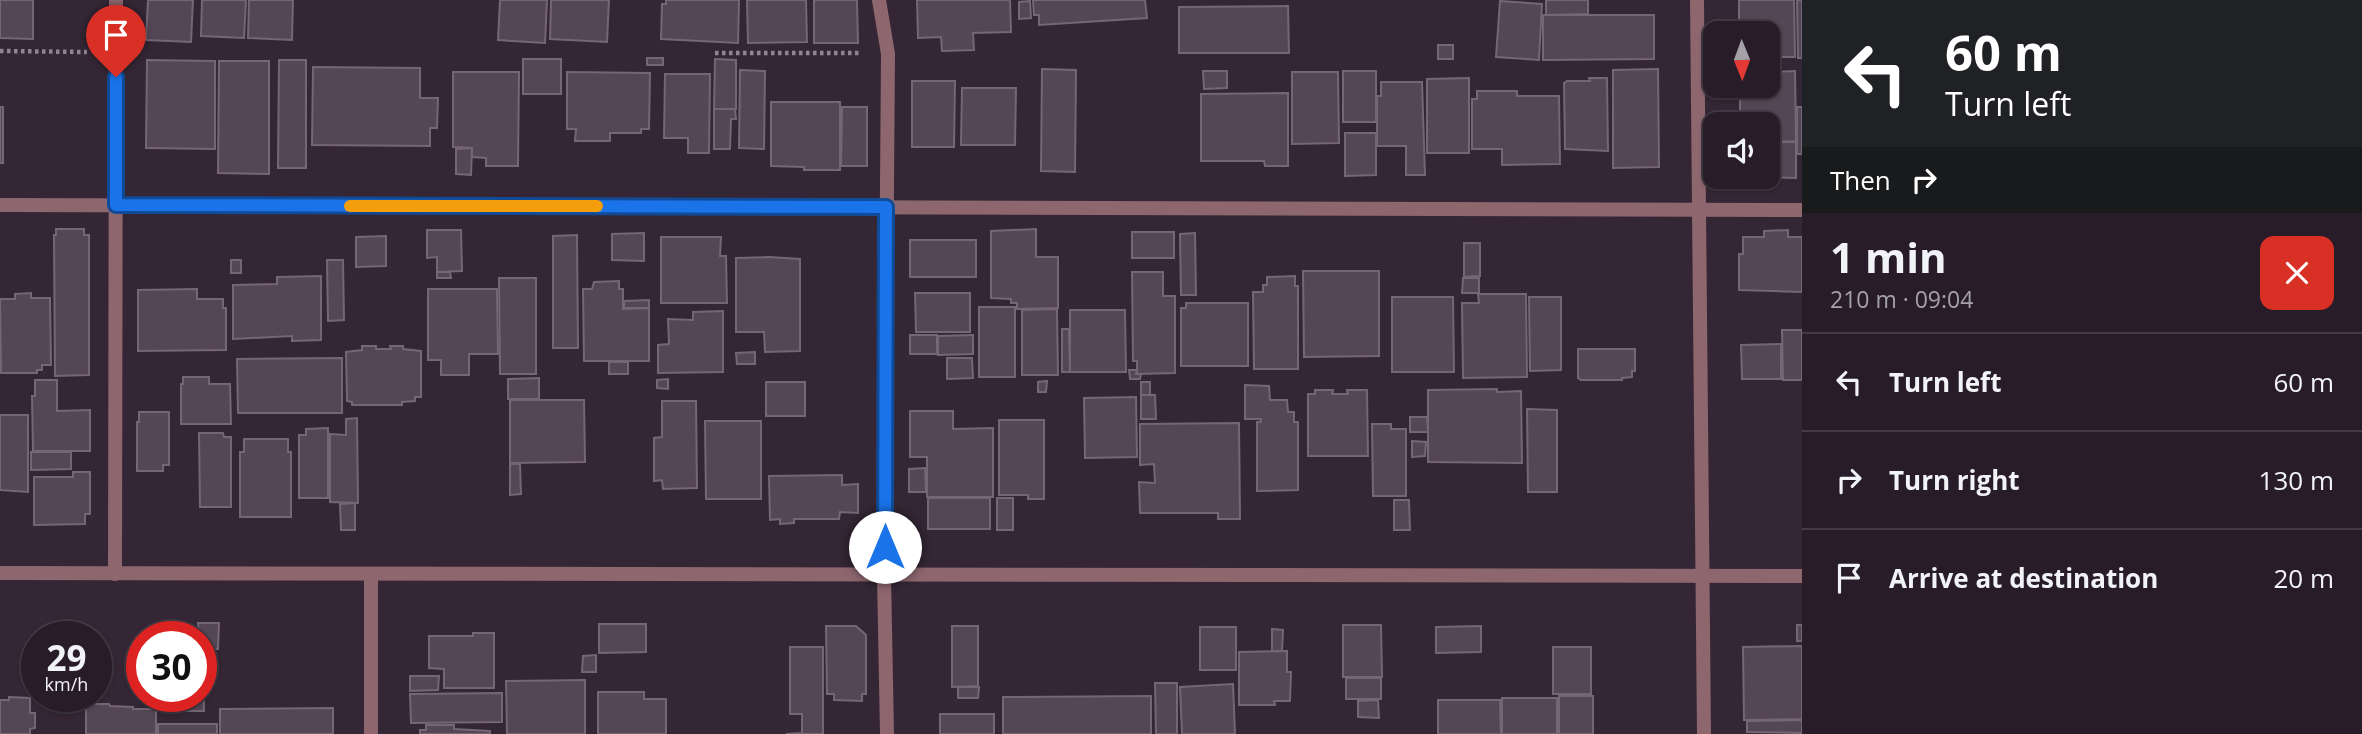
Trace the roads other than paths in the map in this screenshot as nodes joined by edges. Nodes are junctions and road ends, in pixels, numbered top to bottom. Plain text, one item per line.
1 (116, 0) edge
2 (879, 0) edge
3 (1697, 0) edge
4 (0, 205) edge
5 (116, 205) junction
6 (886, 207) junction
7 (1802, 210) edge
8 (1699, 211) junction
9 (0, 573) edge
10 (116, 573) junction
11 (371, 574) junction
12 (884, 575) junction
13 (1702, 576) junction
14 (1802, 576) edge
15 (371, 734) edge
16 (887, 734) edge
17 (1704, 734) edge

1 - 5 street
2 - 6 street
3 - 8 street
4 - 5 street
5 - 6 street
5 - 10 street
6 - 8 street
6 - 12 street
7 - 8 street
8 - 13 street
9 - 10 street
10 - 11 street
11 - 12 street
11 - 15 street
12 - 13 street
12 - 16 street
13 - 14 street
13 - 17 street

